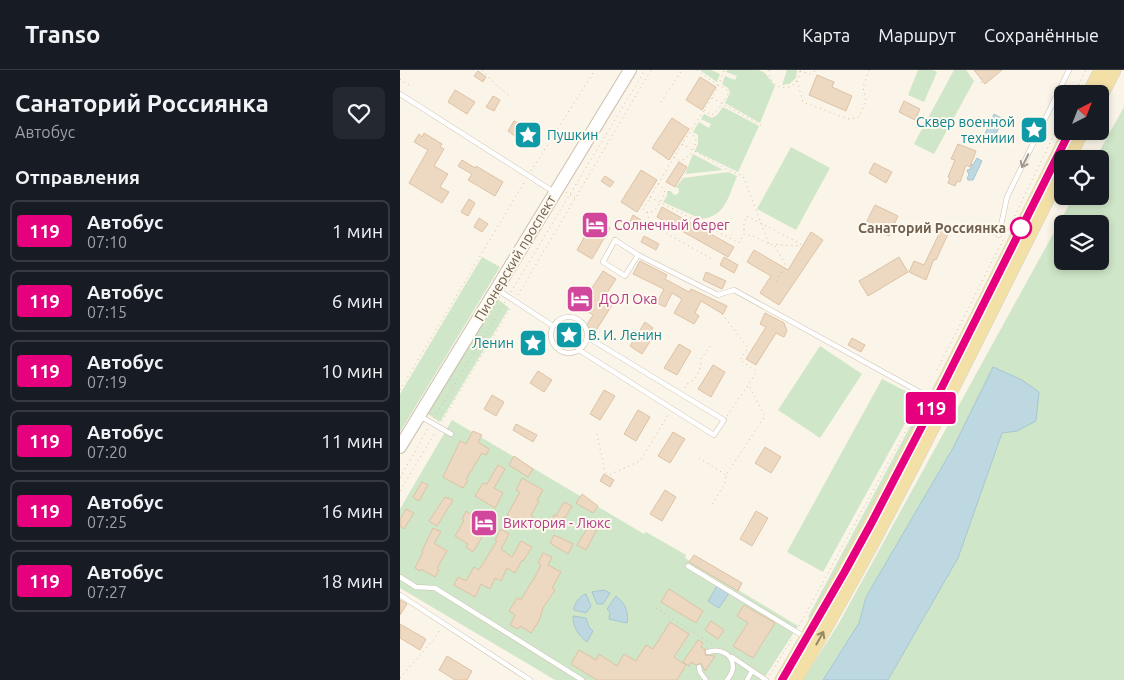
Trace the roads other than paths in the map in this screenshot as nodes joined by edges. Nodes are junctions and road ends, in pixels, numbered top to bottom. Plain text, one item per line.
1 (630, 70) edge
2 (1069, 70) edge
3 (1101, 70) edge
4 (1114, 70) edge
5 (1087, 85) edge
6 (1106, 85) edge
7 (400, 94) edge
8 (1065, 140) edge
9 (1054, 186) edge
10 (555, 193) junction
11 (999, 235) dead end
12 (638, 254) junction
13 (496, 288) junction
14 (553, 326) junction
15 (587, 337) junction
16 (579, 350) junction
17 (930, 398) junction
18 (419, 416) junction
19 (451, 434) dead end
20 (400, 446) edge
21 (688, 566) dead end
22 (400, 577) edge
23 (400, 595) edge
24 (801, 635) junction
25 (708, 652) dead end
26 (730, 656) junction
27 (699, 667) dead end
28 (752, 671) junction
29 (530, 680) edge
30 (582, 680) edge
31 (706, 680) edge
32 (728, 680) edge
33 (747, 680) edge
34 (767, 680) edge
35 (782, 680) edge
36 (795, 680) edge

1 - 10 street, Пионерский проспект
2 -> 11 lane
3 - 5 main road
4 - 6 main road
7 - 10 lane
8 - 17 main road
36 -> 9 main road
10 - 13 street, Пионерский проспект
12 - 12 lane
12 - 17 lane
13 - 14 lane
13 - 18 street, Пионерский проспект
14 - 15 lane
14 - 16 lane
15 - 16 lane
15 - 16 lane
17 - 24 main road
18 - 19 lane
18 - 20 street, Пионерский проспект
21 - 24 lane
22 - 30 lane
23 - 29 lane
24 - 35 main road
25 - 26 lane
26 - 28 lane
26 - 32 lane
27 - 31 lane
28 - 33 lane
28 - 34 lane

